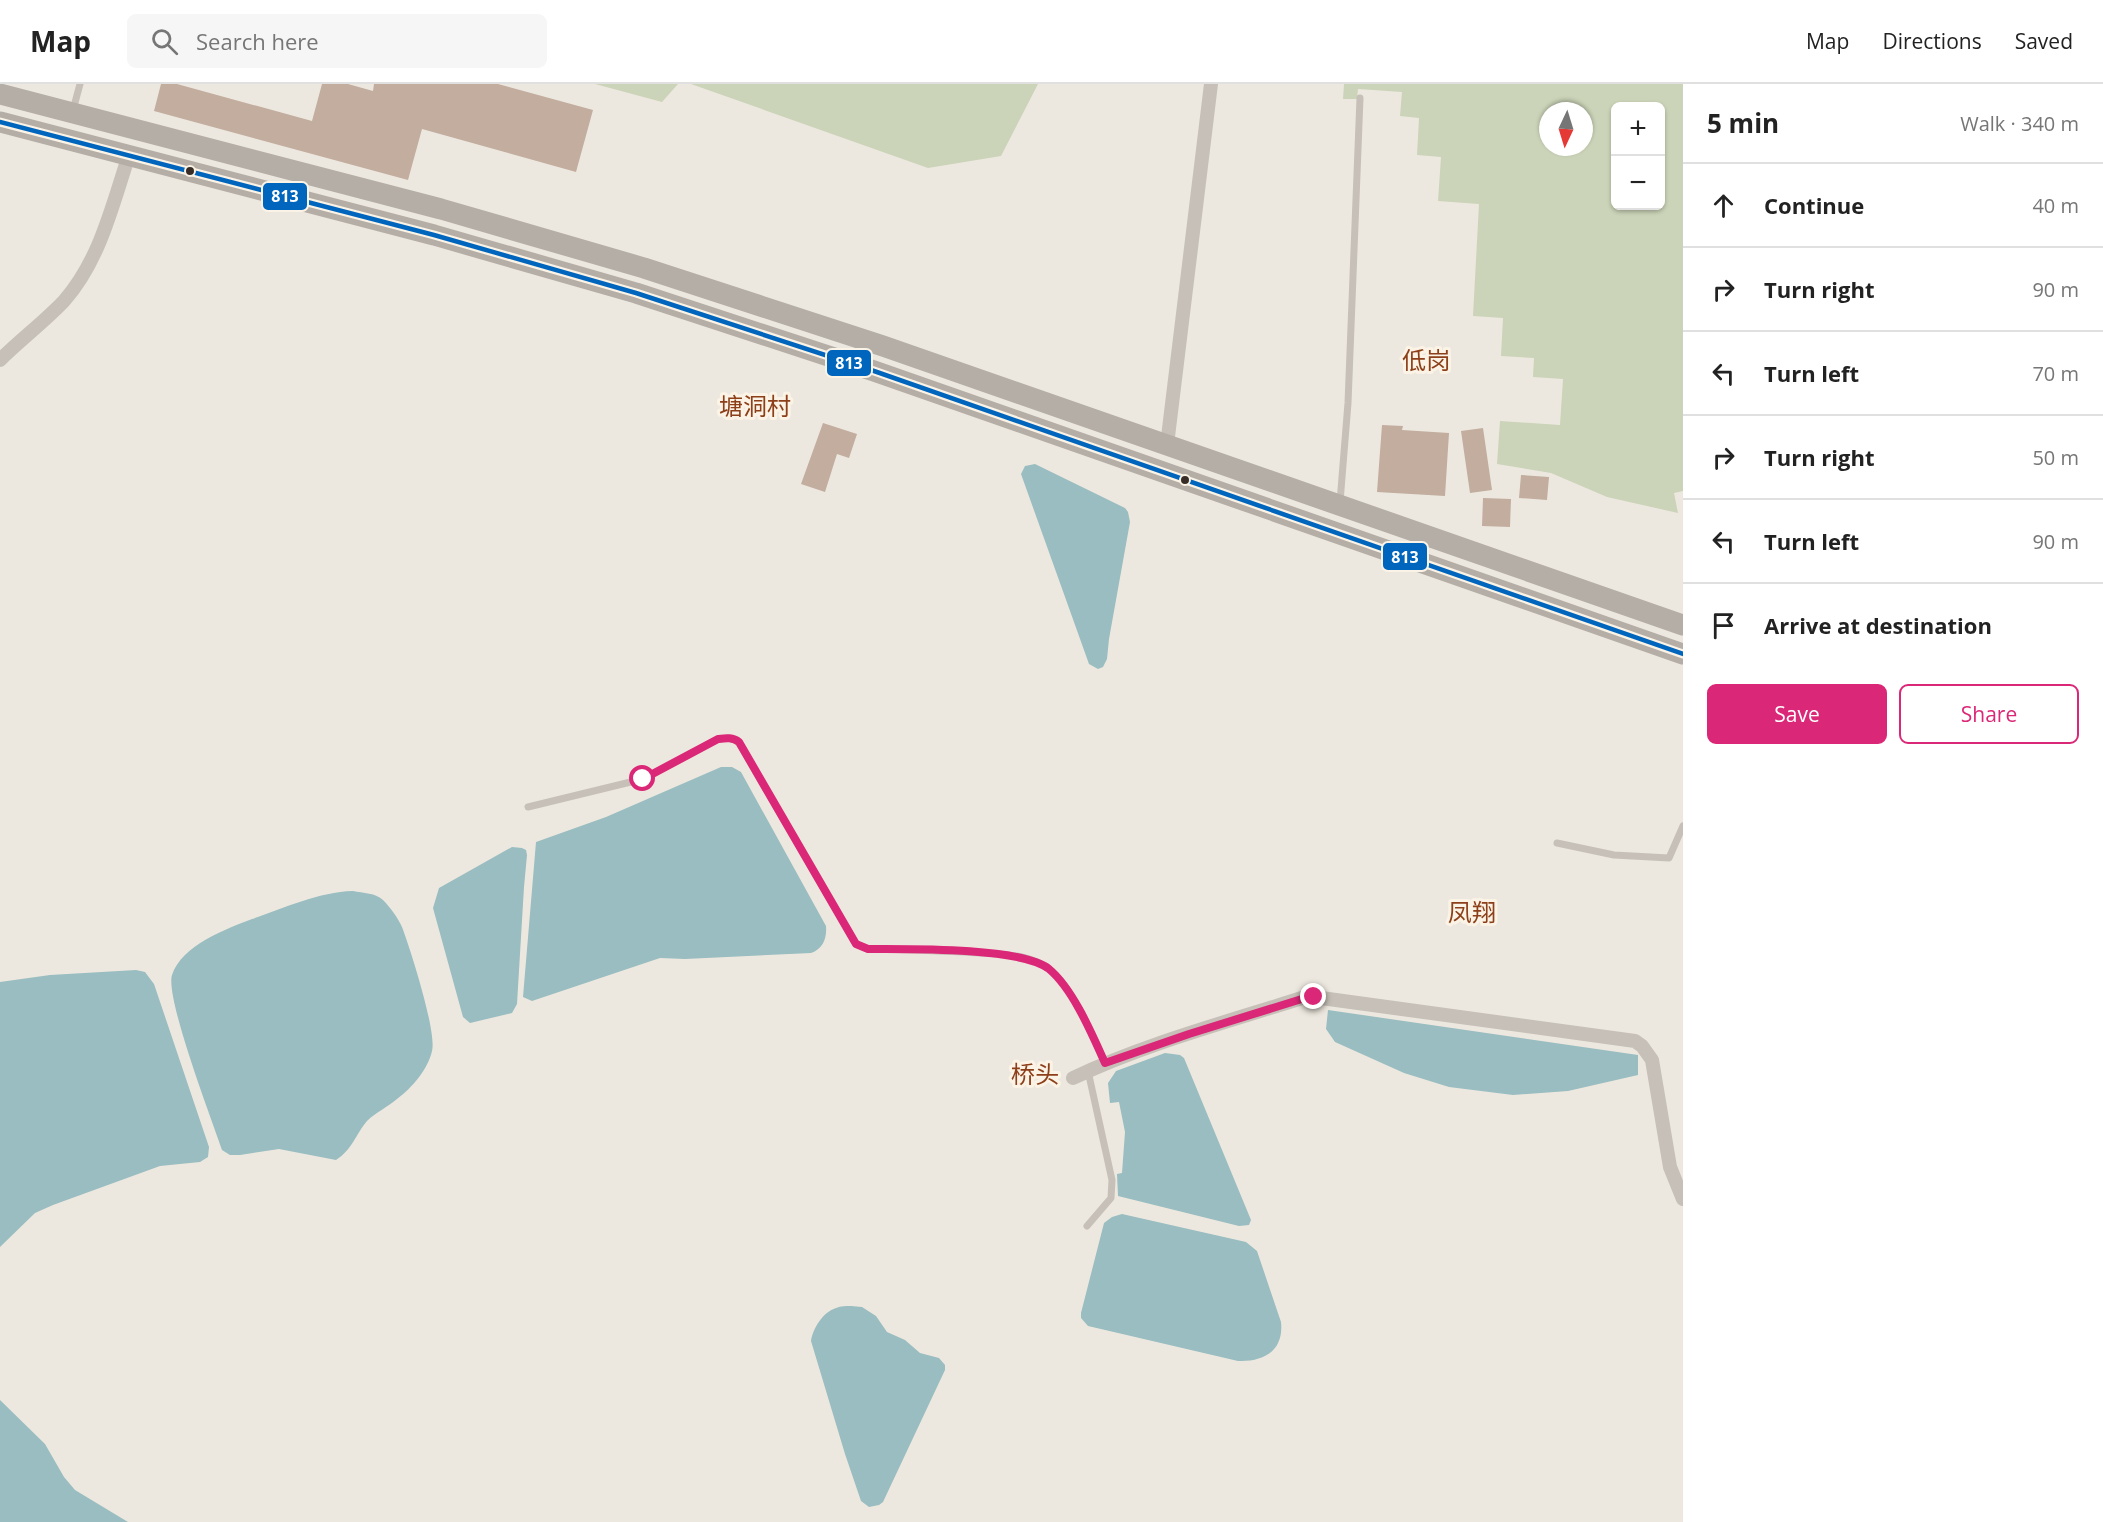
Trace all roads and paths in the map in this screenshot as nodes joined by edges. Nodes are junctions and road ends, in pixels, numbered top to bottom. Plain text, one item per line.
1 (80, 84) edge
2 (1211, 84) edge
3 (0, 94) edge
4 (1360, 99) dead end
5 (72, 113) junction
6 (0, 122) edge
7 (129, 155) junction
8 (0, 360) edge
9 (1167, 445) junction
10 (1339, 505) junction
11 (1683, 625) edge
12 (1683, 654) edge
13 (528, 807) dead end
14 (1683, 826) edge
15 (1557, 843) dead end
16 (1105, 1063) junction
17 (1088, 1071) junction
18 (1073, 1078) dead end
19 (1683, 1199) edge
20 (1087, 1226) dead end

1 - 5 lane
2 - 9 street
3 - 5 main road
4 - 10 lane
5 - 9 main road
6 - 7 main road
7 - 8 street
7 - 12 main road
9 - 10 main road
10 - 11 main road
13 - 16 lane
14 - 15 lane
16 - 17 street
16 - 19 street
17 - 18 street
17 - 20 lane

